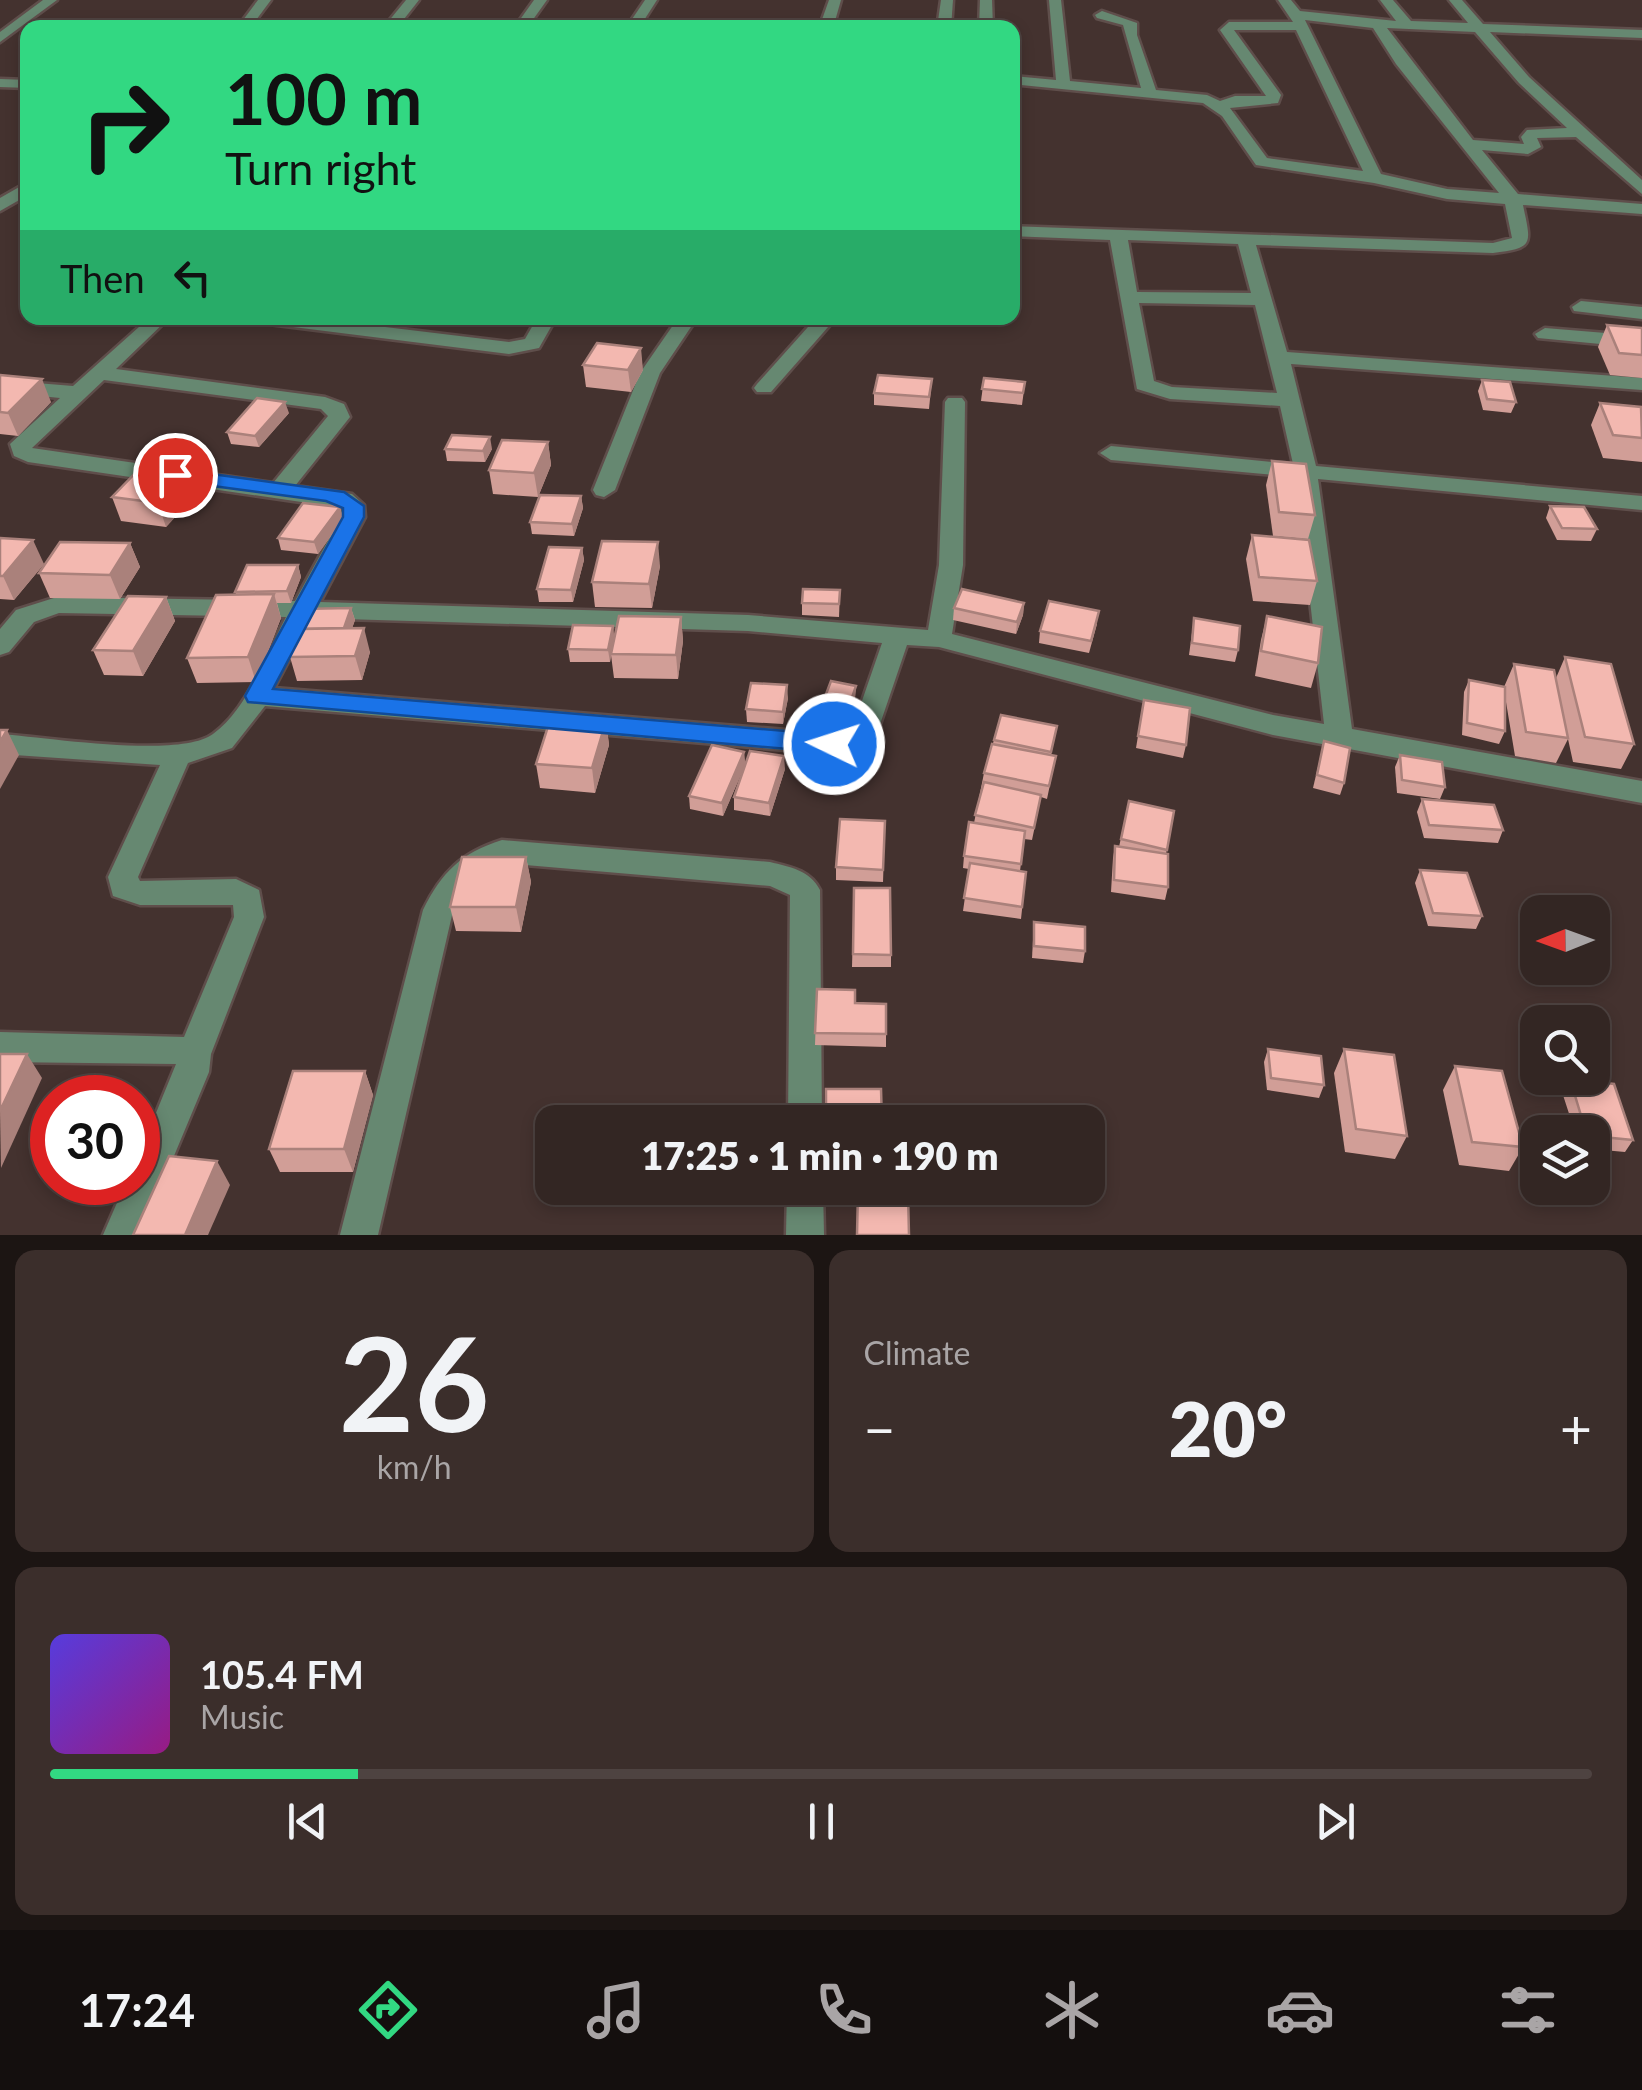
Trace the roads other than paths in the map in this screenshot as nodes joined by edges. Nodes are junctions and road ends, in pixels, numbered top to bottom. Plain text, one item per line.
1 (51, 0) edge
2 (255, 0) edge
3 (265, 0) edge
4 (413, 0) edge
5 (542, 0) edge
6 (1055, 0) edge
7 (1284, 0) edge
8 (1386, 0) edge
9 (1454, 0) edge
10 (1102, 15) dead end
11 (24, 20) edge
12 (249, 20) edge
13 (396, 20) edge
14 (526, 20) edge
15 (1299, 21) junction
16 (1377, 24) junction
17 (1408, 26) junction
18 (1479, 27) junction
19 (1642, 34) edge
20 (1020, 80) edge
21 (1063, 82) junction
22 (1149, 90) junction
23 (1221, 107) junction
24 (1581, 132) junction
25 (1468, 144) junction
26 (1374, 178) junction
27 (1642, 189) edge
28 (1513, 199) junction
29 (1642, 209) edge
30 (1020, 231) edge
31 (1118, 234) junction
32 (1245, 238) junction
33 (1128, 297) junction
34 (1262, 299) junction
35 (1581, 307) dead end
36 (1642, 313) edge
37 (152, 325) edge
38 (340, 325) edge
39 (542, 325) edge
40 (682, 325) edge
41 (820, 325) edge
42 (1545, 334) dead end
43 (1642, 342) edge
44 (1279, 357) junction
45 (100, 373) junction
46 (1642, 384) edge
47 (0, 386) edge
48 (764, 388) dead end
49 (78, 393) junction
50 (1289, 400) junction
51 (956, 402) dead end
52 (1110, 453) dead end
53 (1306, 471) junction
54 (280, 489) junction
55 (604, 490) dead end
56 (1642, 503) edge
57 (303, 611) junction
58 (897, 636) junction
59 (939, 639) junction
60 (0, 646) edge
61 (257, 696) junction
62 (1339, 738) junction
63 (0, 744) edge
64 (178, 755) junction
65 (1642, 792) edge
66 (0, 1048) edge
67 (194, 1054) junction
68 (805, 1105) edge
69 (805, 1205) edge
70 (122, 1235) edge
71 (359, 1235) edge
72 (804, 1235) edge

1 - 11 street
2 - 3 street
3 - 12 street
4 - 13 street
5 - 14 street
6 - 21 street
7 - 15 street
8 - 17 street
9 - 18 street
10 - 22 street
15 - 16 street
15 - 23 street
15 - 26 street
16 - 17 street
16 - 25 street
17 - 18 street
18 - 19 street
18 - 24 street
20 - 21 street
21 - 22 street
22 - 23 street
23 - 26 street
24 - 25 street
24 - 27 street
25 - 28 street
26 - 28 street
28 - 29 street
28 - 32 street
30 - 31 street
31 - 32 street
31 - 33 street
32 - 34 street
33 - 34 street
33 - 50 street
34 - 44 street
35 - 36 street
37 - 45 street
38 - 39 street
40 - 55 street
41 - 48 street
42 - 43 street
44 - 46 street
44 - 50 street
45 - 49 street
45 - 54 street
47 - 49 street
49 - 54 street
50 - 53 street
51 - 59 street
52 - 53 street
53 - 56 street
53 - 62 street
54 - 57 street
57 - 58 street
57 - 60 street
57 - 61 street
58 - 59 street
58 - 61 street
59 - 62 street
61 - 64 street
62 - 65 street
63 - 64 street
64 - 67 street
66 - 67 street
67 - 70 street
68 - 71 street
69 - 72 street

